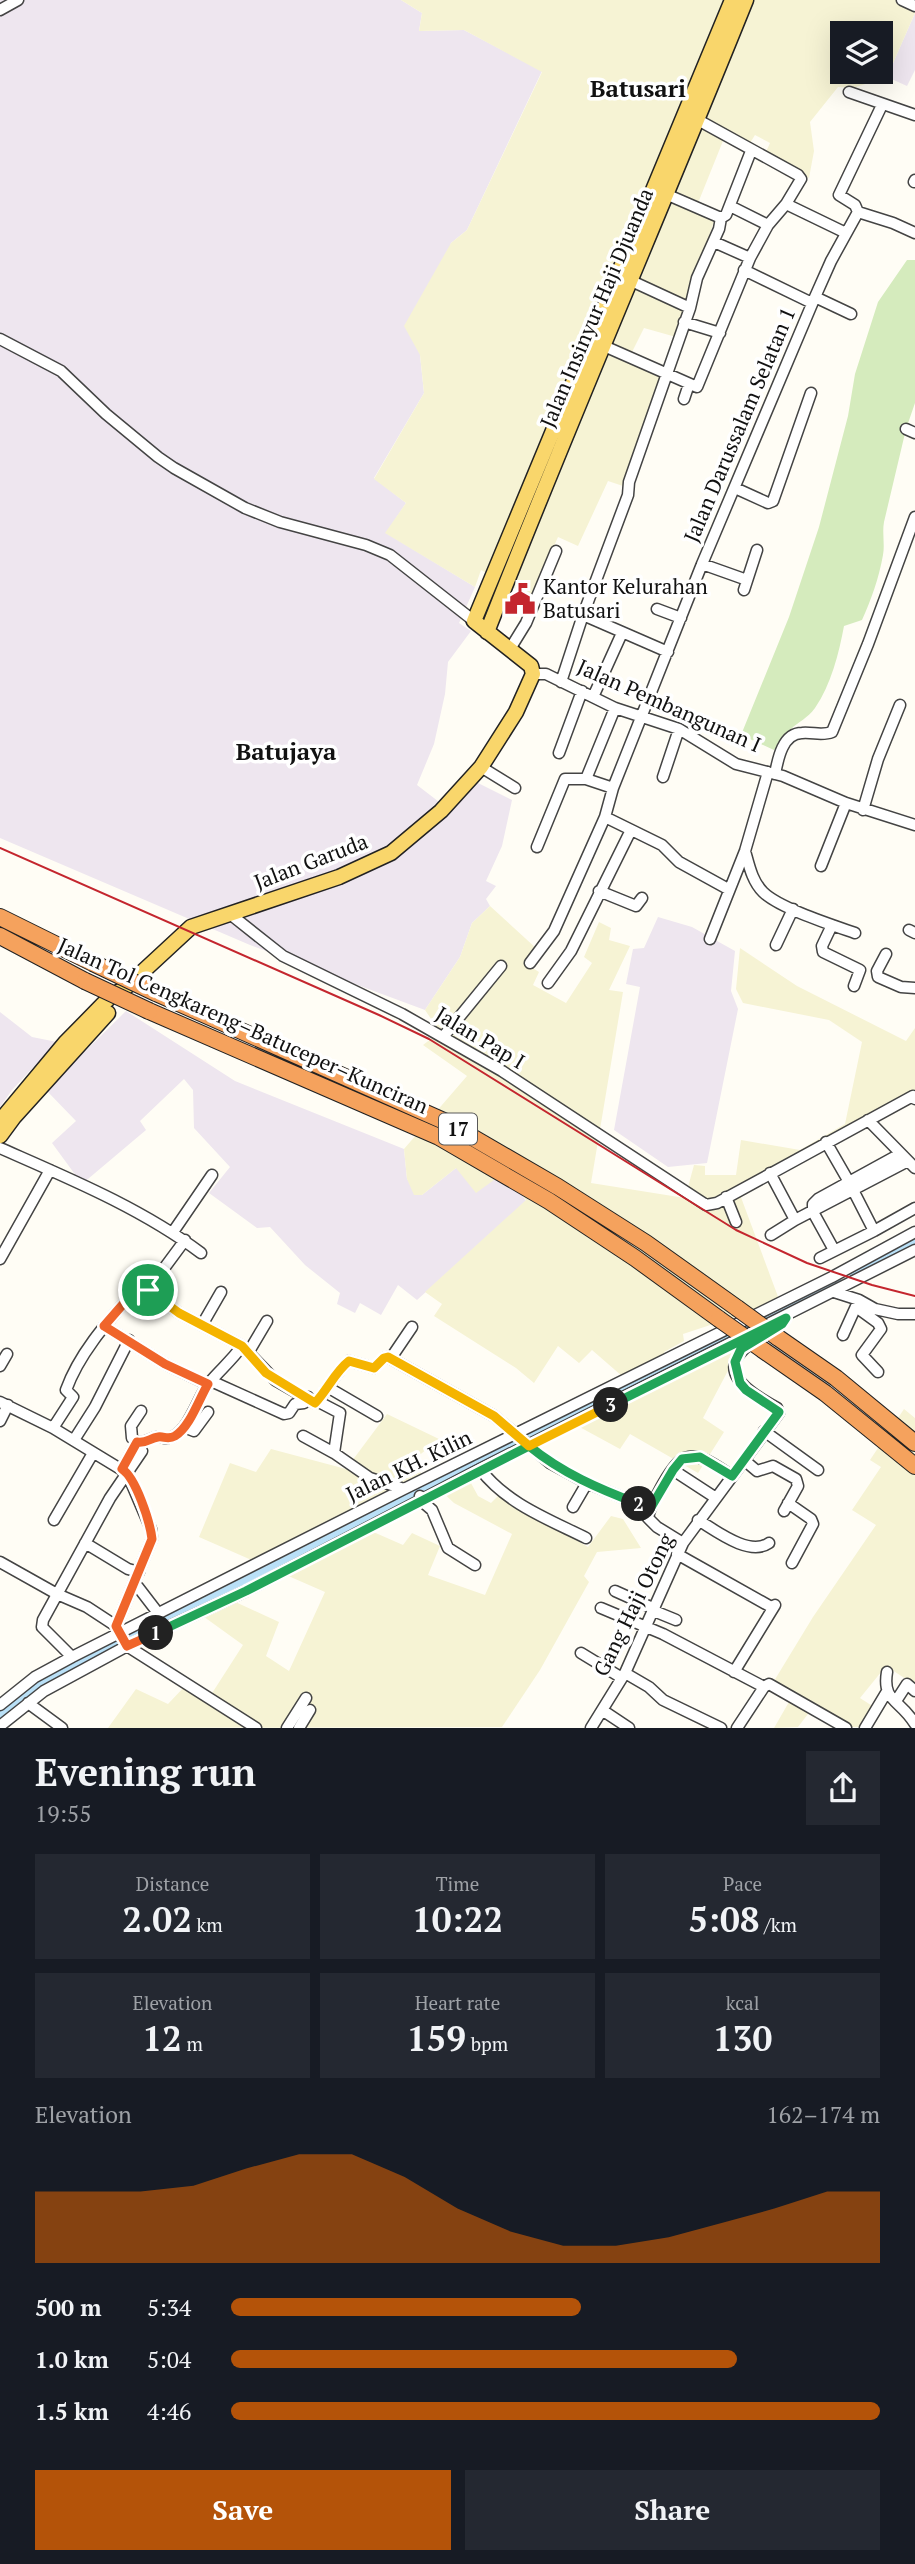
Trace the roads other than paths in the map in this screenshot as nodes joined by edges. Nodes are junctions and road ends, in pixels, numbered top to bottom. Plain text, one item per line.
1 (18, 0) edge
2 (732, 0) edge
3 (746, 0) edge
4 (902, 0) edge
5 (915, 6) edge
6 (0, 10) edge
7 (720, 46) junction
8 (849, 92) dead end
9 (882, 105) junction
10 (915, 115) edge
11 (698, 120) junction
12 (751, 151) junction
13 (668, 195) junction
14 (786, 204) junction
15 (730, 206) junction
16 (858, 212) junction
17 (721, 218) junction
18 (768, 226) junction
19 (846, 233) junction
20 (915, 233) edge
21 (714, 242) junction
22 (750, 258) junction
23 (744, 270) junction
24 (624, 278) junction
25 (814, 300) junction
26 (690, 308) junction
27 (851, 314) dead end
28 (684, 322) junction
29 (720, 333) junction
30 (0, 339) edge
31 (604, 346) junction
32 (667, 375) junction
33 (690, 384) junction
34 (811, 393) dead end
35 (684, 400) dead end
36 (735, 488) junction
37 (915, 517) edge
38 (911, 538) edge
39 (757, 550) dead end
40 (556, 551) dead end
41 (702, 564) junction
42 (657, 608) dead end
43 (583, 615) junction
44 (681, 618) junction
45 (474, 621) junction
46 (487, 632) junction
47 (622, 633) junction
48 (510, 649) junction
49 (668, 652) junction
50 (533, 674) junction
51 (561, 682) junction
52 (582, 691) junction
53 (593, 697) junction
54 (900, 705) dead end
55 (615, 708) junction
56 (643, 718) junction
57 (679, 729) junction
58 (559, 753) dead end
59 (481, 768) junction
60 (772, 773) junction
61 (663, 777) dead end
62 (586, 779) junction
63 (514, 788) dead end
64 (613, 788) junction
65 (846, 803) junction
66 (863, 810) junction
67 (605, 817) junction
68 (915, 825) edge
69 (631, 830) junction
70 (537, 847) dead end
71 (745, 851) junction
72 (821, 866) dead end
73 (728, 889) junction
74 (599, 891) junction
75 (642, 898) dead end
76 (793, 909) junction
77 (230, 914) junction
78 (0, 917) edge
79 (832, 925) junction
80 (855, 933) dead end
81 (0, 936) edge
82 (710, 939) dead end
83 (776, 945) dead end
84 (887, 954) dead end
85 (530, 963) dead end
86 (500, 966) dead end
87 (548, 983) dead end
88 (854, 986) dead end
89 (915, 988) edge
90 (443, 1037) junction
91 (915, 1099) edge
92 (7, 1116) edge
93 (868, 1120) junction
94 (0, 1136) edge
95 (826, 1142) junction
96 (0, 1148) edge
97 (908, 1161) edge
98 (50, 1170) junction
99 (769, 1173) junction
100 (212, 1175) dead end
101 (851, 1186) junction
102 (726, 1197) junction
103 (915, 1208) edge
104 (813, 1212) junction
105 (795, 1220) junction
106 (736, 1222) dead end
107 (874, 1231) junction
108 (173, 1232) junction
109 (915, 1232) edge
110 (771, 1235) dead end
111 (184, 1240) junction
112 (834, 1250) junction
113 (915, 1250) edge
114 (201, 1253) dead end
115 (820, 1258) dead end
116 (0, 1259) edge
117 (148, 1290) junction
118 (221, 1292) dead end
119 (834, 1292) junction
120 (858, 1303) junction
121 (915, 1314) edge
122 (786, 1318) junction
123 (267, 1321) dead end
124 (202, 1325) junction
125 (104, 1326) junction
126 (412, 1327) dead end
127 (843, 1335) dead end
128 (129, 1340) junction
129 (245, 1349) junction
130 (7, 1354) dead end
131 (391, 1358) junction
132 (0, 1366) edge
133 (878, 1373) dead end
134 (209, 1382) junction
135 (329, 1388) junction
136 (312, 1399) junction
137 (4, 1404) edge
138 (141, 1410) dead end
139 (208, 1412) dead end
140 (377, 1416) dead end
141 (0, 1421) edge
142 (184, 1427) junction
143 (53, 1428) junction
144 (765, 1431) junction
145 (303, 1436) dead end
146 (74, 1440) junction
147 (522, 1441) junction
148 (915, 1443) edge
149 (140, 1446) junction
150 (93, 1453) junction
151 (334, 1453) junction
152 (744, 1460) junction
153 (915, 1466) edge
154 (480, 1469) junction
155 (673, 1470) junction
156 (125, 1471) junction
157 (818, 1471) dead end
158 (732, 1476) junction
159 (587, 1483) junction
160 (415, 1491) junction
161 (716, 1498) junction
162 (573, 1507) dead end
163 (650, 1509) junction
164 (54, 1520) dead end
165 (698, 1520) junction
166 (586, 1538) dead end
167 (85, 1543) junction
168 (683, 1543) junction
169 (769, 1543) dead end
170 (677, 1554) junction
171 (0, 1562) edge
172 (792, 1563) dead end
173 (475, 1565) dead end
174 (139, 1572) junction
175 (241, 1583) junction
176 (138, 1587) dead end
177 (615, 1591) dead end
178 (57, 1594) junction
179 (601, 1608) dead end
180 (654, 1610) junction
181 (158, 1614) junction
182 (676, 1620) dead end
183 (647, 1627) junction
184 (121, 1637) junction
185 (581, 1653) dead end
186 (72, 1657) junction
187 (734, 1672) junction
188 (887, 1672) dead end
189 (624, 1675) junction
190 (40, 1685) junction
191 (764, 1687) junction
192 (915, 1691) edge
193 (886, 1693) junction
194 (306, 1698) dead end
195 (896, 1701) junction
196 (28, 1703) junction
197 (0, 1705) edge
198 (310, 1710) dead end
199 (602, 1710) junction
200 (915, 1724) edge
201 (0, 1726) edge
202 (743, 1726) edge
203 (62, 1727) edge
204 (256, 1727) edge
205 (287, 1727) edge
206 (299, 1727) edge
207 (591, 1727) edge
208 (629, 1727) edge
209 (721, 1727) edge
210 (846, 1727) edge
211 (865, 1727) edge

1 - 6 street
2 - 7 main road, Jalan Insinyur Haji Djuanda
3 - 7 main road, Jalan Insinyur Haji Djuanda
4 - 5 street
7 - 11 main road, Jalan Insinyur Haji Djuanda
7 - 24 main road, Jalan Insinyur Haji Djuanda
8 - 9 street
9 - 10 street
9 - 16 street
11 - 12 street
11 - 13 main road, Jalan Insinyur Haji Djuanda
12 - 14 street
12 - 15 street
13 - 17 street
13 - 24 main road, Jalan Insinyur Haji Djuanda
14 - 18 street
14 - 19 street
15 - 17 street
15 - 18 street
16 - 19 street, Jalan Darussalam Selatan 1
16 - 20 street
17 - 21 street
18 - 22 street
19 - 25 street, Jalan Darussalam Selatan 1
21 - 22 street
21 - 26 street
22 - 23 street
23 - 25 street
23 - 29 street
24 - 26 street
24 - 31 main road, Jalan Insinyur Haji Djuanda
24 - 45 main road, Jalan Insinyur Haji Djuanda
25 - 27 street
25 - 36 street, Jalan Darussalam Selatan 1
26 - 28 street
28 - 29 street
28 - 32 street
29 - 33 street
30 - 45 street
31 - 32 street
31 - 46 main road, Jalan Insinyur Haji Djuanda
32 - 33 street
32 - 43 street
33 - 35 street
34 - 36 street
36 - 41 street, Jalan Darussalam Selatan 1
37 - 38 street
38 - 60 street
39 - 41 street
40 - 48 street
41 - 44 street, Jalan Darussalam Selatan 1
42 - 44 street
43 - 47 street
43 - 51 street
44 - 49 street, Jalan Darussalam Selatan 1
45 - 46 main road
46 - 48 main road
47 - 49 street
47 - 53 street
48 - 50 main road
49 - 56 street, Jalan Darussalam Selatan 1
50 - 51 street, Jalan Pembangunan I
50 - 59 main road, Jalan Garuda
51 - 52 street, Jalan Pembangunan I
52 - 53 street, Jalan Pembangunan I
52 - 58 street
53 - 55 street, Jalan Pembangunan I
54 - 66 street
55 - 56 street, Jalan Pembangunan I
55 - 62 street
56 - 57 street, Jalan Pembangunan I
56 - 64 street, Jalan Darussalam Selatan 1
57 - 60 street, Jalan Pembangunan I
57 - 61 street
59 - 63 street
59 - 77 main road, Jalan Garuda
60 - 65 street, Jalan Pembangunan I
60 - 71 street
62 - 64 street
62 - 70 street
64 - 67 street, Jalan Darussalam Selatan 1
65 - 66 street, Jalan Pembangunan I
65 - 72 street
66 - 68 street, Jalan Pembangunan I
67 - 69 street
67 - 85 street, Jalan Darussalam Selatan 1
69 - 73 street
69 - 74 street
71 - 73 street
71 - 76 street
73 - 82 street
74 - 75 street
74 - 87 street
76 - 79 street
76 - 83 street
77 - 90 street, Jalan Pap I
77 - 92 main road, Jalan Garuda
78 - 148 highway, Jalan Tol Cengkareng–Batuceper–Kunciran / 17, bridge
79 - 80 street
79 - 88 street
81 - 153 highway, Jalan Tol Cengkareng–Batuceper–Kunciran / 17, bridge
84 - 89 street
86 - 90 street
90 - 102 street, Jalan Pap I
91 - 93 street
92 - 94 main road, Jalan Garuda
93 - 95 street
93 - 97 street
95 - 99 street
95 - 101 street
96 - 98 street
97 - 101 street
98 - 108 street
98 - 116 street
99 - 102 street
99 - 105 street
100 - 108 street
101 - 104 street
101 - 107 street
102 - 106 street
103 - 107 street
104 - 105 street
104 - 112 street
105 - 110 street
107 - 112 street
108 - 111 street
109 - 147 street, Jalan KH. Kilin
111 - 114 street
111 - 117 street
112 - 115 street
113 - 119 street, Jalan KH. Kilin
117 - 124 street
117 - 125 street
118 - 124 street
119 - 120 street
119 - 122 street, Jalan KH. Kilin
120 - 121 street
120 - 127 street
120 - 133 street
122 - 144 street, Gang Haji Otong
122 - 147 street, Jalan KH. Kilin
123 - 129 street
124 - 129 street
125 - 128 street
125 - 143 street
126 - 131 street
128 - 134 street
128 - 146 street
129 - 134 street
129 - 136 street
130 - 132 street
131 - 135 street
131 - 147 street
134 - 136 street
134 - 142 street
135 - 136 street
135 - 140 street
136 - 151 street
137 - 141 street
137 - 143 street
138 - 149 street
139 - 142 street
142 - 149 street
143 - 146 street
144 - 152 street, Gang Haji Otong
144 - 157 street
145 - 151 street
146 - 150 street
147 - 154 street, Jalan KH. Kilin
147 - 159 street
147 - 160 street, Jalan KH. Kilin
149 - 156 street
150 - 156 street
150 - 164 street
151 - 160 street
152 - 158 street, Gang Haji Otong
152 - 172 street
154 - 160 street, Jalan KH. Kilin
154 - 166 street
155 - 158 street
155 - 161 street
155 - 163 street
156 - 167 street
156 - 174 street
158 - 161 street, Gang Haji Otong
159 - 162 street
159 - 163 street
160 - 173 street
160 - 175 street, Jalan KH. Kilin
160 - 175 street, Jalan KH. Kilin
161 - 165 street, Gang Haji Otong
163 - 168 street
165 - 168 street, Gang Haji Otong
165 - 169 street
167 - 174 street
167 - 178 street
168 - 170 street, Gang Haji Otong
170 - 180 street, Gang Haji Otong
170 - 187 street
171 - 178 street
174 - 184 street
175 - 181 street, Jalan KH. Kilin
175 - 184 street, Jalan KH. Kilin
176 - 181 street
177 - 180 street
178 - 184 street
178 - 186 street
179 - 183 street
180 - 182 street
180 - 183 street, Gang Haji Otong
181 - 184 street, Jalan KH. Kilin
183 - 187 street
183 - 189 street, Gang Haji Otong
184 - 186 street, Jalan KH. Kilin
184 - 190 street, Jalan KH. Kilin
184 - 204 street
185 - 189 street
186 - 190 street, Jalan KH. Kilin
187 - 191 street
188 - 193 street
189 - 199 street, Gang Haji Otong
189 - 209 street
190 - 196 street, Jalan KH. Kilin
190 - 197 street, Jalan KH. Kilin
191 - 202 street
191 - 210 street
192 - 195 street
193 - 195 street
193 - 211 street
194 - 205 street
195 - 200 street
196 - 201 street, Jalan KH. Kilin
196 - 203 street
198 - 206 street
199 - 207 street, Gang Haji Otong
199 - 208 street

